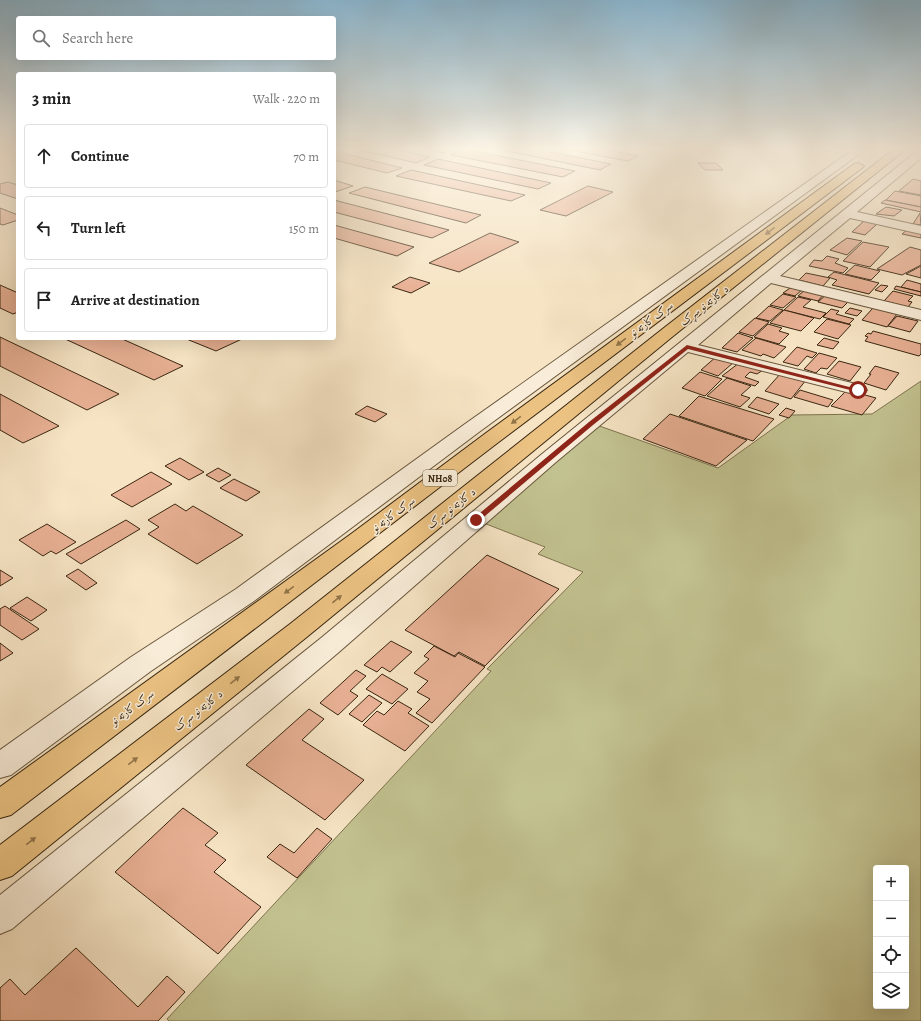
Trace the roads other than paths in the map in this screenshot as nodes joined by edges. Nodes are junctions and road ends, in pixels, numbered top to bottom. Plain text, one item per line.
1 (795, 197) edge
2 (826, 197) edge
3 (830, 197) edge
4 (867, 197) edge
5 (846, 214) junction
6 (921, 230) edge
7 (769, 278) junction
8 (921, 315) edge
9 (687, 347) junction
10 (858, 390) dead end
11 (359, 539) junction
12 (394, 554) junction
13 (0, 766) edge
14 (0, 805) edge
15 (0, 865) edge
16 (0, 917) edge

1 - 13 street
2 -> 11 highway, سرک کارته نو / NH08
3 - 12 highway, د کارته نو سړک / NH08
4 - 5 street
5 - 6 street
5 - 7 street
7 - 8 street
7 - 9 street
9 - 10 street
9 - 16 street
11 - 12 highway
11 -> 14 highway, سرک کارته نو / NH08
15 -> 12 highway, د کارته نو سړک / NH08

